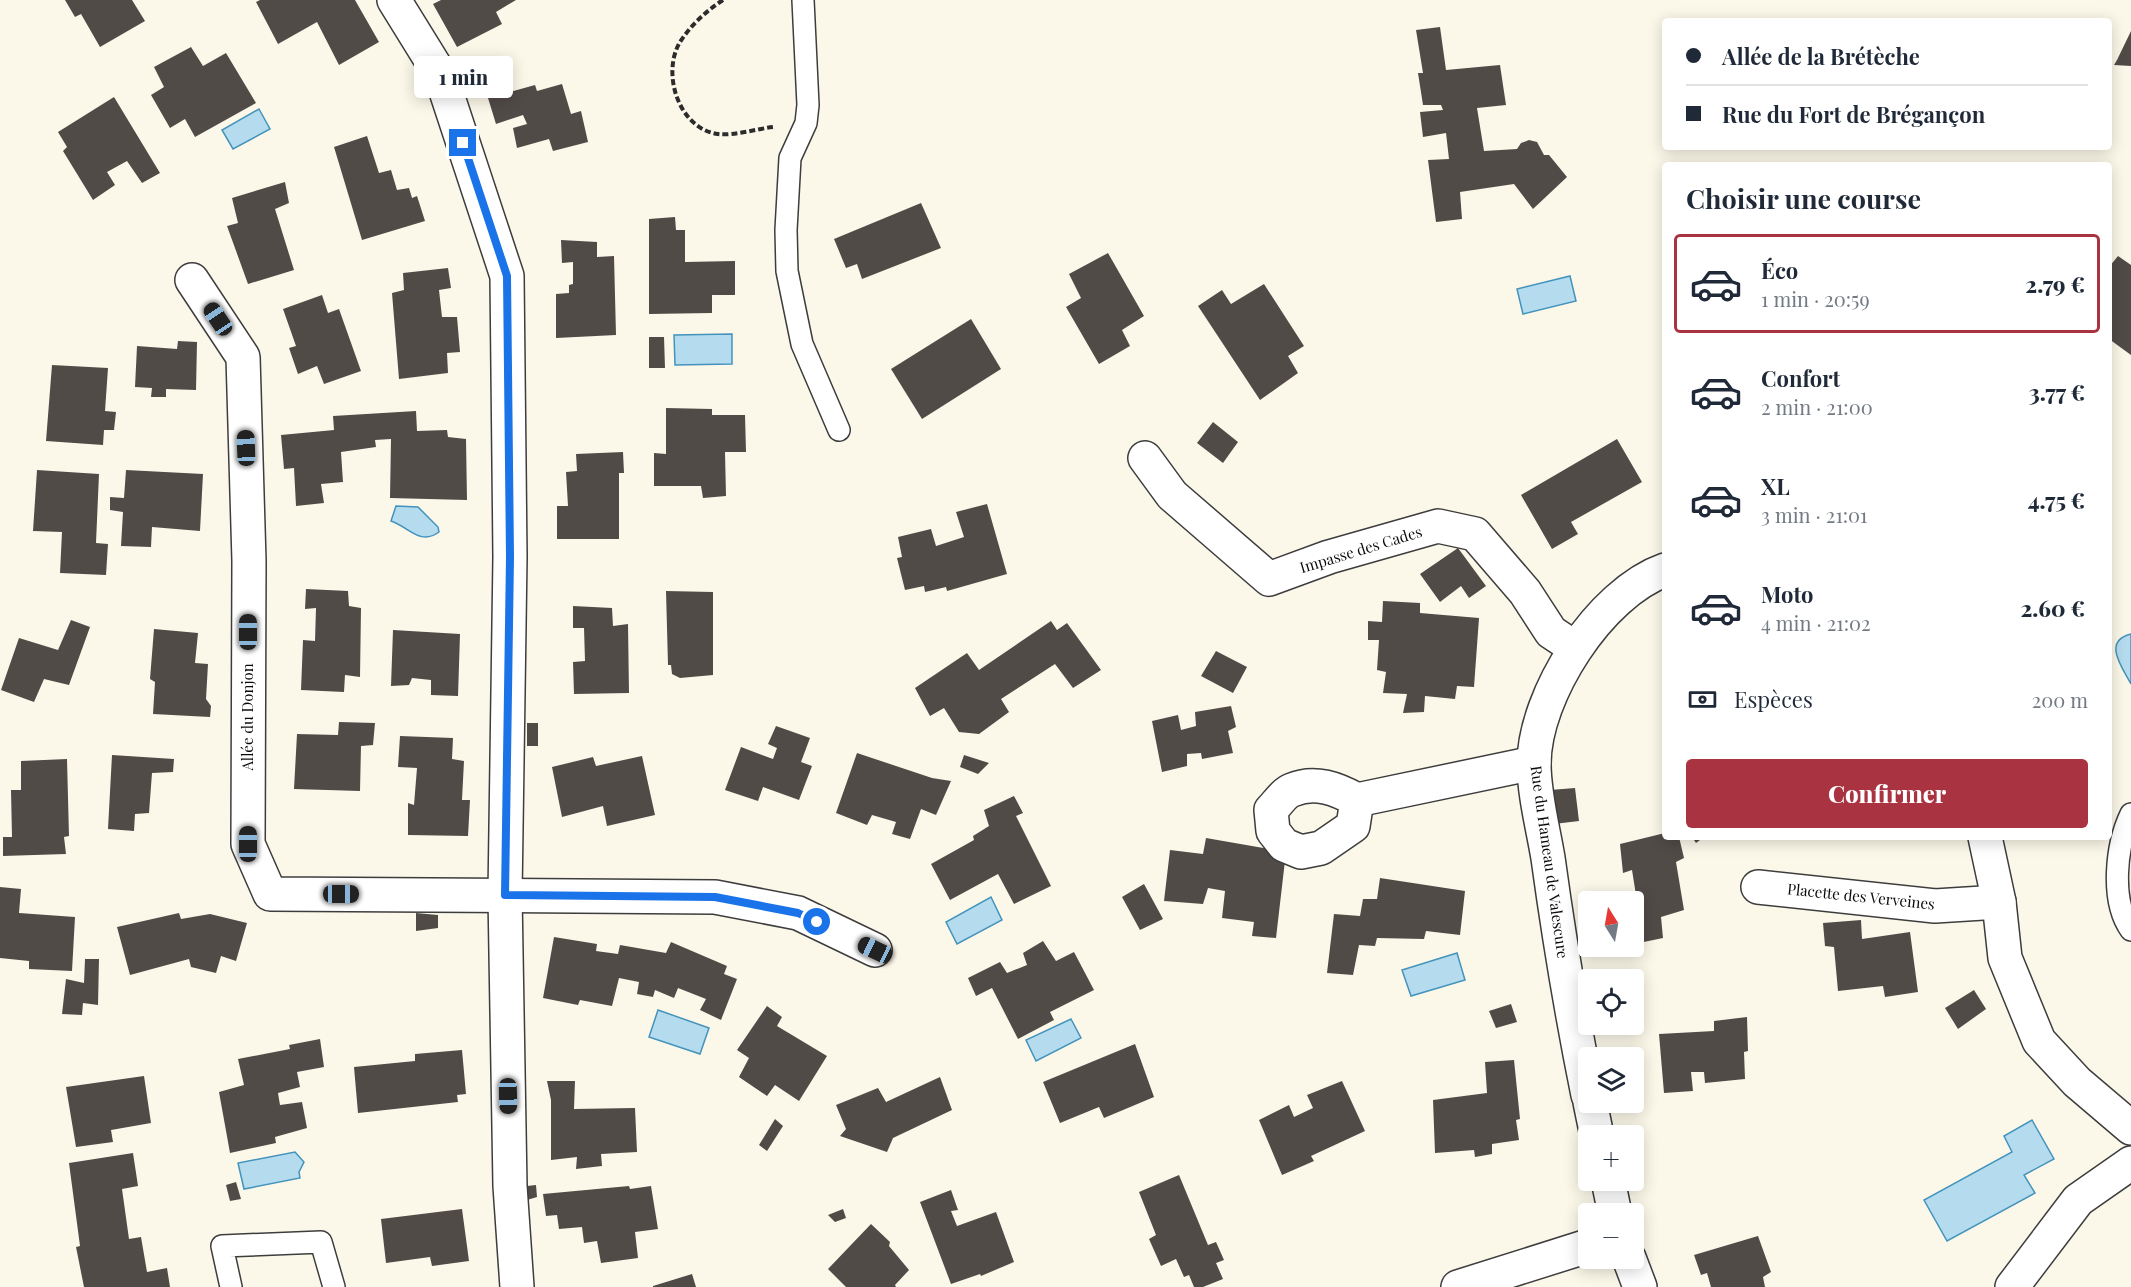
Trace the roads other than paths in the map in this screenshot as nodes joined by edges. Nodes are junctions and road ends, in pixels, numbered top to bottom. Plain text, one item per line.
1 (394, 0) edge
2 (803, 0) edge
3 (192, 280) dead end
4 (839, 430) dead end
5 (1144, 458) dead end
6 (1662, 571) edge
7 (1575, 648) junction
8 (1534, 763) junction
9 (1357, 800) dead end
10 (2131, 814) edge
11 (1986, 840) edge
12 (1758, 887) dead end
13 (505, 895) junction
14 (1999, 902) junction
15 (2131, 930) edge
16 (875, 950) dead end
17 (1578, 1047) edge
18 (2131, 1128) edge
19 (2131, 1163) edge
20 (1578, 1249) edge
21 (1633, 1269) edge
22 (231, 1287) edge
23 (334, 1287) edge
24 (517, 1287) edge
25 (1458, 1287) edge
26 (1640, 1287) edge
27 (2013, 1287) edge

1 - 13 street
2 - 4 lane
3 - 13 street, Allée du Donjon
5 - 7 street, Impasse des Cades
6 - 7 street, Rue du Hameau de Valescure
7 - 8 street, Rue du Hameau de Valescure
8 - 9 street
8 - 17 street, Rue du Hameau de Valescure
10 - 15 lane
11 - 14 street
12 - 14 street, Placette des Verveines
13 - 16 street
13 - 24 street
14 - 18 street
19 - 27 street
20 - 25 street
21 - 26 street
22 - 23 lane

